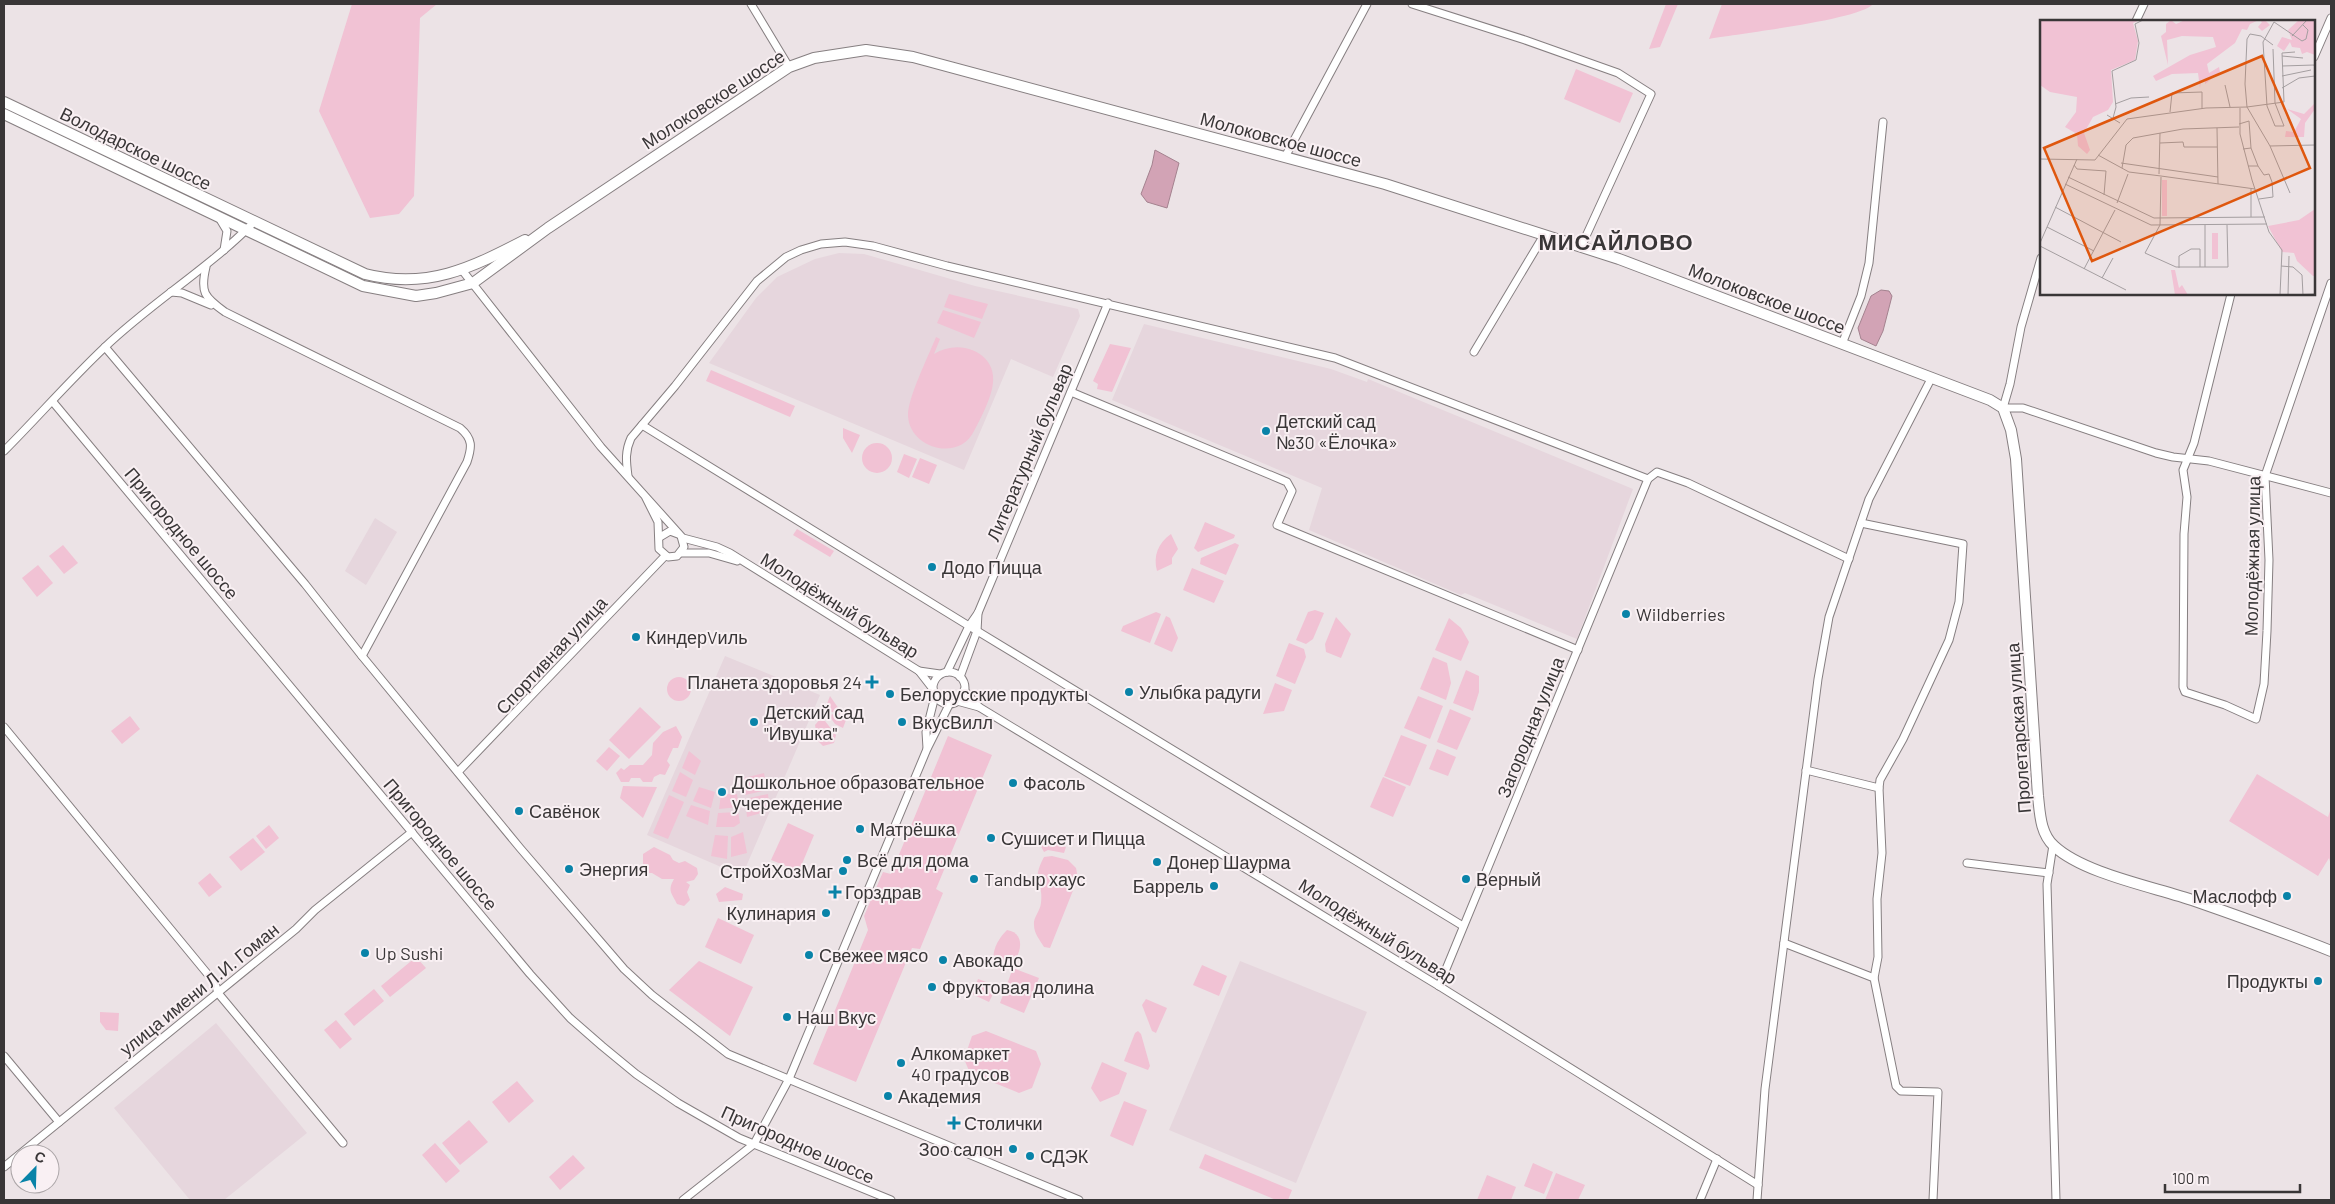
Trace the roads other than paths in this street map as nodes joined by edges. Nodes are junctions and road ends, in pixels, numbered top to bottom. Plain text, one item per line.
1 (751, 4) edge
2 (1367, 4) edge
3 (1412, 4) edge
4 (2144, 4) edge
5 (2331, 18) edge
6 (2136, 20) edge
7 (2315, 54) edge
8 (789, 67) junction
9 (4, 102) edge
10 (4, 114) edge
11 (1883, 122) dead end
12 (1285, 157) junction
13 (218, 217) junction
14 (254, 222) junction
15 (548, 228) junction
16 (246, 230) junction
17 (1544, 235) junction
18 (1581, 247) junction
19 (224, 250) junction
20 (2040, 261) edge
21 (206, 266) junction
22 (462, 270) junction
23 (473, 283) junction
24 (2331, 283) edge
25 (171, 292) junction
26 (2230, 295) edge
27 (1108, 303) junction
28 (225, 312) junction
29 (1842, 344) junction
30 (105, 347) junction
31 (1474, 352) dead end
32 (1932, 377) junction
33 (1071, 392) junction
34 (53, 402) junction
35 (2003, 408) junction
36 (642, 424) junction
37 (4, 451) edge
38 (2187, 459) junction
39 (628, 476) junction
40 (2266, 476) junction
41 (1648, 479) junction
42 (2331, 493) edge
43 (645, 496) junction
44 (1861, 523) junction
45 (681, 536) junction
46 (660, 538) junction
47 (681, 552) junction
48 (665, 556) junction
49 (1849, 559) junction
50 (745, 563) junction
51 (978, 613) junction
52 (968, 626) junction
53 (977, 631) junction
54 (1578, 650) junction
55 (362, 656) junction
56 (920, 672) junction
57 (944, 673) junction
58 (960, 677) junction
59 (964, 690) junction
60 (934, 692) junction
61 (954, 702) junction
62 (979, 707) junction
63 (4, 727) edge
64 (927, 749) junction
65 (1806, 770) junction
66 (458, 772) junction
67 (1879, 788) junction
68 (412, 832) junction
69 (2053, 846) junction
70 (1967, 863) dead end
71 (2049, 873) junction
72 (1464, 926) junction
73 (1784, 943) junction
74 (2331, 951) edge
75 (1874, 978) junction
76 (1439, 986) junction
77 (218, 993) junction
78 (4, 1056) edge
79 (789, 1079) junction
80 (59, 1122) junction
81 (343, 1143) dead end
82 (754, 1144) junction
83 (1716, 1159) junction
84 (4, 1167) edge
85 (1758, 1185) junction
86 (683, 1200) edge
87 (891, 1200) edge
88 (1080, 1200) edge
89 (1700, 1200) edge
90 (1757, 1200) edge
91 (1934, 1200) edge
92 (2056, 1200) edge

1 - 8 street
2 - 12 street
3 - 18 street
4 - 6 street
5 - 7 street
8 - 12 main road, Молоковское шоссе
8 - 15 main road, Молоковское шоссе
9 - 14 main road, Володарское шоссе
10 - 13 main road, Володарское шоссе
11 - 29 street
12 - 17 main road, Молоковское шоссе
13 - 16 main road, Володарское шоссе
13 - 19 street
14 - 16 street
14 - 22 main road, Молоковское шоссе
15 - 22 main road, Молоковское шоссе
15 - 23 main road, Молоковское шоссе
16 - 19 street
16 - 23 main road, Молоковское шоссе
17 - 18 main road, Молоковское шоссе
17 - 31 street
18 - 29 main road, Молоковское шоссе
19 - 21 street
20 - 35 street
21 - 25 street
21 - 28 street
22 - 23 street
23 - 39 street
24 - 40 street, Молодёжная улица
25 - 28 street
25 - 30 street
26 - 38 street
27 - 33 street, Литературный бульвар
27 - 36 street
27 - 41 street
28 - 55 street
29 - 32 main road, Молоковское шоссе
30 - 34 street
30 - 55 street
32 - 35 main road, Молоковское шоссе
32 - 44 street
33 - 51 street, Литературный бульвар
33 - 54 street
34 - 37 street
34 - 68 street, Пригородное шоссе
35 - 38 street
35 - 69 main road, Пролетарская улица
36 - 39 street
36 - 52 street
38 - 40 street
38 - 40 street, Молодёжная улица
39 - 43 street
40 - 42 street
41 - 49 street
41 - 54 street, Загородная улица
43 - 45 street
43 - 46 street
44 - 49 street
44 - 67 street
45 - 46 street
45 - 47 street
45 - 50 street, Молодёжный бульвар
46 - 48 street
47 - 48 street
47 - 50 street, Молодёжный бульвар
48 - 66 street, Спортивная улица
49 - 65 street
50 - 56 street, Молодёжный бульвар
51 - 52 street, Литературный бульвар
51 - 53 street, Литературный бульвар
52 - 53 street
52 - 57 street, Литературный бульвар
53 - 58 street, Литературный бульвар
53 - 72 street
54 - 72 street, Загородная улица
55 - 66 street
56 - 57 street, Молодёжный бульвар
56 - 60 street, Молодёжный бульвар
57 - 58 street
57 - 60 street
58 - 59 street
59 - 61 street
59 - 62 street, Молодёжный бульвар
60 - 61 street
60 - 64 street
61 - 62 street, Молодёжный бульвар
61 - 64 street
62 - 76 street, Молодёжный бульвар
63 - 77 street
64 - 79 street
65 - 67 street
65 - 73 street
66 - 79 street
67 - 75 street
68 - 77 street, улица имени Л.И. Гоман
68 - 82 street, Пригородное шоссе
69 - 71 street
69 - 74 main road
70 - 71 street
71 - 92 street
72 - 76 street, Загородная улица
73 - 75 street
73 - 85 street
75 - 91 street
76 - 83 street, Молодёжный бульвар
77 - 80 street, улица имени Л.И. Гоман
77 - 81 street
78 - 80 street
79 - 82 street
79 - 88 street
80 - 84 street, улица имени Л.И. Гоман
82 - 86 street
82 - 87 street, Пригородное шоссе
83 - 85 street, Молодёжный бульвар
83 - 89 street
85 - 90 street

